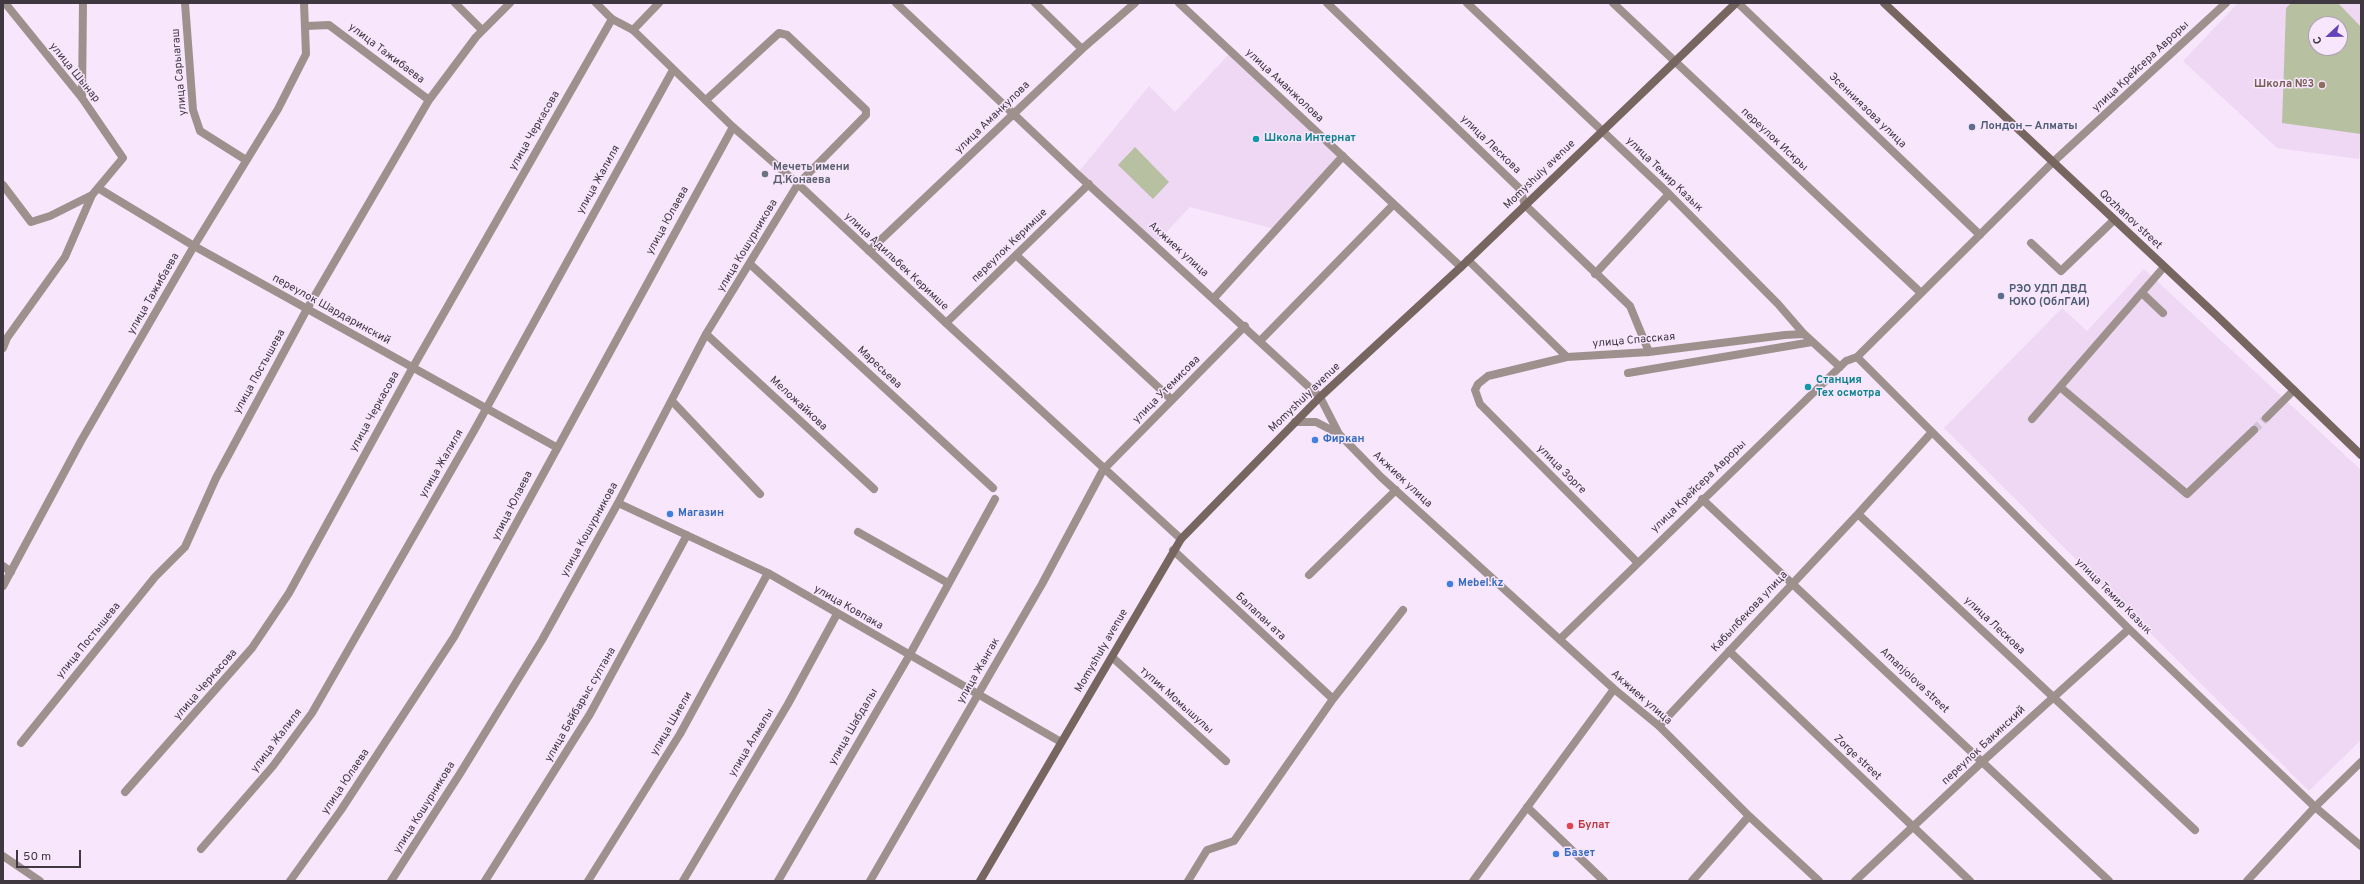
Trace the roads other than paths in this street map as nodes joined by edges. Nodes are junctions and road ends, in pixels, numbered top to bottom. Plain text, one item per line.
1 (5, 3) edge
2 (83, 3) edge
3 (185, 3) edge
4 (304, 3) edge
5 (455, 3) edge
6 (510, 3) edge
7 (596, 3) edge
8 (659, 3) edge
9 (896, 3) edge
10 (1035, 3) edge
11 (1135, 3) edge
12 (1179, 3) edge
13 (1326, 3) edge
14 (1467, 3) edge
15 (1613, 3) edge
16 (1737, 3) edge
17 (1884, 3) edge
18 (2226, 3) edge
19 (612, 20) junction
20 (306, 26) junction
21 (482, 30) junction
22 (633, 30) junction
23 (1082, 49) junction
24 (1674, 61) junction
25 (673, 70) junction
26 (82, 98) junction
27 (429, 100) junction
28 (706, 100) junction
29 (1014, 113) junction
30 (733, 127) junction
31 (1602, 131) junction
32 (1343, 156) junction
33 (246, 160) junction
34 (2052, 163) junction
35 (798, 184) junction
36 (1089, 184) junction
37 (3, 185) edge
38 (98, 188) junction
39 (1669, 194) junction
40 (92, 195) junction
41 (1525, 204) junction
42 (1393, 205) junction
43 (2114, 220) junction
44 (1980, 235) junction
45 (2031, 243) dead end
46 (194, 246) junction
47 (869, 252) junction
48 (1016, 255) junction
49 (1468, 260) junction
50 (750, 264) junction
51 (1461, 267) junction
52 (2164, 267) junction
53 (1595, 274) junction
54 (2142, 292) junction
55 (1921, 293) junction
56 (1214, 298) junction
57 (307, 309) junction
58 (2163, 312) dead end
59 (946, 324) junction
60 (1245, 326) junction
61 (706, 334) junction
62 (1804, 334) junction
63 (5, 337) edge
64 (1260, 341) junction
65 (1812, 342) junction
66 (3, 348) edge
67 (1649, 352) junction
68 (1857, 357) junction
69 (1568, 358) junction
70 (413, 367) junction
71 (1840, 367) junction
72 (1628, 373) dead end
73 (2060, 387) junction
74 (1475, 390) joint
75 (2294, 390) junction
76 (1320, 397) junction
77 (1172, 400) junction
78 (672, 401) junction
79 (485, 408) junction
80 (2266, 418) tunnel mouth
81 (2032, 420) dead end
82 (1295, 422) junction
83 (2254, 430) tunnel mouth
84 (1932, 432) junction
85 (1339, 434) junction
86 (556, 447) junction
87 (2361, 455) edge
88 (1104, 470) junction
89 (993, 488) dead end
90 (874, 489) dead end
91 (1396, 490) junction
92 (760, 494) dead end
93 (995, 499) dead end
94 (1702, 499) junction
95 (618, 503) junction
96 (1858, 514) junction
97 (858, 532) dead end
98 (687, 535) junction
99 (1181, 539) junction
100 (1173, 550) junction
101 (1637, 562) junction
102 (3, 566) edge
103 (11, 572) junction
104 (768, 573) junction
105 (1309, 575) dead end
106 (948, 583) junction
107 (1793, 583) junction
108 (3, 586) edge
109 (1403, 610) dead end
110 (837, 614) junction
111 (2129, 629) junction
112 (1560, 638) junction
113 (1729, 652) junction
114 (908, 656) junction
115 (1112, 657) junction
116 (1614, 689) junction
117 (977, 694) junction
118 (2054, 697) junction
119 (1333, 699) junction
120 (1659, 726) junction
121 (1061, 742) junction
122 (21, 743) dead end
123 (1226, 761) dead end
124 (1983, 761) junction
125 (2361, 762) edge
126 (125, 792) dead end
127 (1527, 807) junction
128 (2315, 807) junction
129 (1749, 816) junction
130 (1914, 827) junction
131 (2195, 830) dead end
132 (2361, 846) edge
133 (201, 849) dead end
134 (3, 856) edge
135 (40, 881) edge
136 (290, 881) edge
137 (391, 881) edge
138 (485, 881) edge
139 (588, 881) edge
140 (683, 881) edge
141 (778, 881) edge
142 (870, 881) edge
143 (980, 881) edge
144 (1188, 881) edge
145 (1473, 881) edge
146 (1604, 881) edge
147 (1692, 881) edge
148 (1818, 881) edge
149 (1855, 881) edge
150 (1970, 881) edge
151 (2109, 881) edge
152 (2248, 881) edge

1 - 26 street, улица Шынар
2 - 26 street
3 - 33 street, улица Сарыагаш
4 - 20 street, улица Тажибаева
5 - 21 street
6 - 21 street, улица Постышева
7 - 19 street, улица Адильбек Керимше
8 - 22 street
9 - 29 street, Акжиек улица
10 - 23 street
11 - 23 street, улица Аманкулова
12 - 32 street, улица Аманжолова
13 - 41 street, улица Лескова
14 - 31 street, улица Темир Казык
15 - 24 street, переулок Искры
16 - 24 main road, Momyshuly avenue
16 - 44 street, Эсенниязова улица
17 - 34 main road, Qozhanov street
18 - 34 street, улица Крейсера Авроры
19 - 22 street, улица Адильбек Керимше
19 - 70 street, улица Черкасова
20 - 27 street, улица Тажибаева
20 - 33 street, улица Тажибаева
21 - 27 street, улица Постышева
22 - 25 street, улица Адильбек Керимше
23 - 29 street, улица Аманкулова
24 - 31 main road, Momyshuly avenue
24 - 55 street, переулок Искры
25 - 28 street, улица Адильбек Керимше
25 - 79 street, улица Жалиля
26 - 38 street, улица Шынар
27 - 57 street, улица Постышева
28 - 30 street, улица Адильбек Керимше
28 - 35 street, улица Кошурникова
29 - 36 street, Акжиек улица
29 - 47 street, улица Аманкулова
30 - 35 street, улица Адильбек Керимше
30 - 86 street, улица Юлаева
31 - 39 street, улица Темир Казык
31 - 41 main road, Momyshuly avenue
32 - 42 street, улица Аманжолова
32 - 56 street
33 - 46 street, улица Тажибаева
34 - 43 main road, Qozhanov street
34 - 44 street, улица Крейсера Авроры
35 - 47 street, улица Адильбек Керимше
35 - 50 street, улица Кошурникова
36 - 48 street, переулок Керимше
36 - 56 street, Акжиек улица
37 - 40 street
38 - 40 street
38 - 46 street, переулок Шардаринский
39 - 53 street
39 - 62 street, улица Темир Казык
40 - 63 street
41 - 49 main road, Momyshuly avenue
41 - 53 street, улица Лескова
42 - 51 street, улица Аманжолова
42 - 64 street
43 - 45 street
43 - 52 main road, Qozhanov street
44 - 55 street, улица Крейсера Авроры
46 - 57 street, переулок Шардаринский
46 - 103 street, улица Тажибаева
47 - 59 street, улица Адильбек Керимше
48 - 59 street, переулок Керимше
48 - 77 street
49 - 51 main road, Momyshuly avenue
49 - 69 street
50 - 61 street, улица Кошурникова
50 - 89 street, Маресьева
51 - 76 main road, Momyshuly avenue
52 - 54 street
52 - 75 main road, Qozhanov street
53 - 67 street, улица Лескова
54 - 58 street
54 - 73 street
55 - 68 street, улица Крейсера Авроры
56 - 60 street, Акжиек улица
57 - 70 street, переулок Шардаринский
57 - 122 street, улица Постышева
59 - 88 street, улица Адильбек Керимше
60 - 64 street, Акжиек улица
60 - 77 street, улица Утемисова
61 - 78 street, улица Кошурникова
61 - 90 street, Меложайкова
62 - 65 street, улица Темир Казык
62 - 67 street, улица Спасская
63 - 66 street
64 - 76 street, Акжиек улица
65 - 71 street, улица Темир Казык
65 - 72 street
67 - 69 street, улица Спасская
68 - 71 street, улица Крейсера Авроры
68 - 84 street, улица Темир Казык
69 - 74 street, улица Спасская
70 - 79 street, переулок Шардаринский
70 - 126 street, улица Черкасова
71 - 94 street, улица Крейсера Авроры
73 - 81 street
73 - 83 street
74 - 101 street, улица Зорге
75 - 80 street
75 - 87 main road, Qozhanov street
76 - 82 main road, Momyshuly avenue
76 - 85 street, Акжиек улица
77 - 88 street, улица Утемисова
78 - 92 street
78 - 95 street, улица Кошурникова
79 - 86 street, переулок Шардаринский
79 - 133 street, улица Жалиля
82 - 85 street
82 - 99 main road, Momyshuly avenue
84 - 96 street
84 - 111 street, улица Темир Казык
85 - 91 street, Акжиек улица
86 - 136 street, улица Юлаева
88 - 99 street, улица Адильбек Керимше
88 - 117 street, улица Жангак
91 - 105 street
91 - 112 street, Акжиек улица
93 - 106 street, улица Шабдалы
94 - 101 street, улица Крейсера Авроры
94 - 107 street, Amanjolova street
95 - 98 street, улица Ковпака
95 - 137 street, улица Кошурникова
96 - 107 street, Кабылбекова улица
96 - 118 street, улица Лескова
97 - 106 street
98 - 104 street, улица Ковпака
98 - 138 street, улица Бейбарыс султана
99 - 100 main road, Momyshuly avenue
100 - 115 main road, Momyshuly avenue
100 - 119 street, Балапан ата
101 - 112 street, улица Крейсера Авроры
102 - 103 street
103 - 108 street, улица Тажибаева
104 - 110 street, улица Ковпака
104 - 139 street, улица Шиели
106 - 114 street, улица Шабдалы
107 - 113 street, Кабылбекова улица
107 - 124 street, Amanjolova street
109 - 119 street
110 - 114 street, улица Ковпака
110 - 140 street, улица Алмалы
111 - 118 street, переулок Бакинский
111 - 128 street, улица Темир Казык
112 - 116 street, Акжиек улица
113 - 120 street, Кабылбекова улица
113 - 130 street, Zorge street
114 - 117 street, улица Ковпака
114 - 141 street, улица Шабдалы
115 - 121 main road, Momyshuly avenue
115 - 123 street, тупик Момышулы
116 - 120 street, Акжиек улица
116 - 127 street
117 - 121 street, улица Ковпака
117 - 142 street, улица Жангак
118 - 124 street, переулок Бакинский
118 - 131 street, улица Лескова
119 - 144 street
120 - 129 street, Акжиек улица
121 - 143 main road, Momyshuly avenue
124 - 130 street, переулок Бакинский
124 - 151 street, Amanjolova street
125 - 128 street
127 - 145 street
127 - 146 street
128 - 132 street, улица Темир Казык
128 - 152 street
129 - 147 street
129 - 148 street, Акжиек улица
130 - 149 street, переулок Бакинский
130 - 150 street, Zorge street
134 - 135 street

